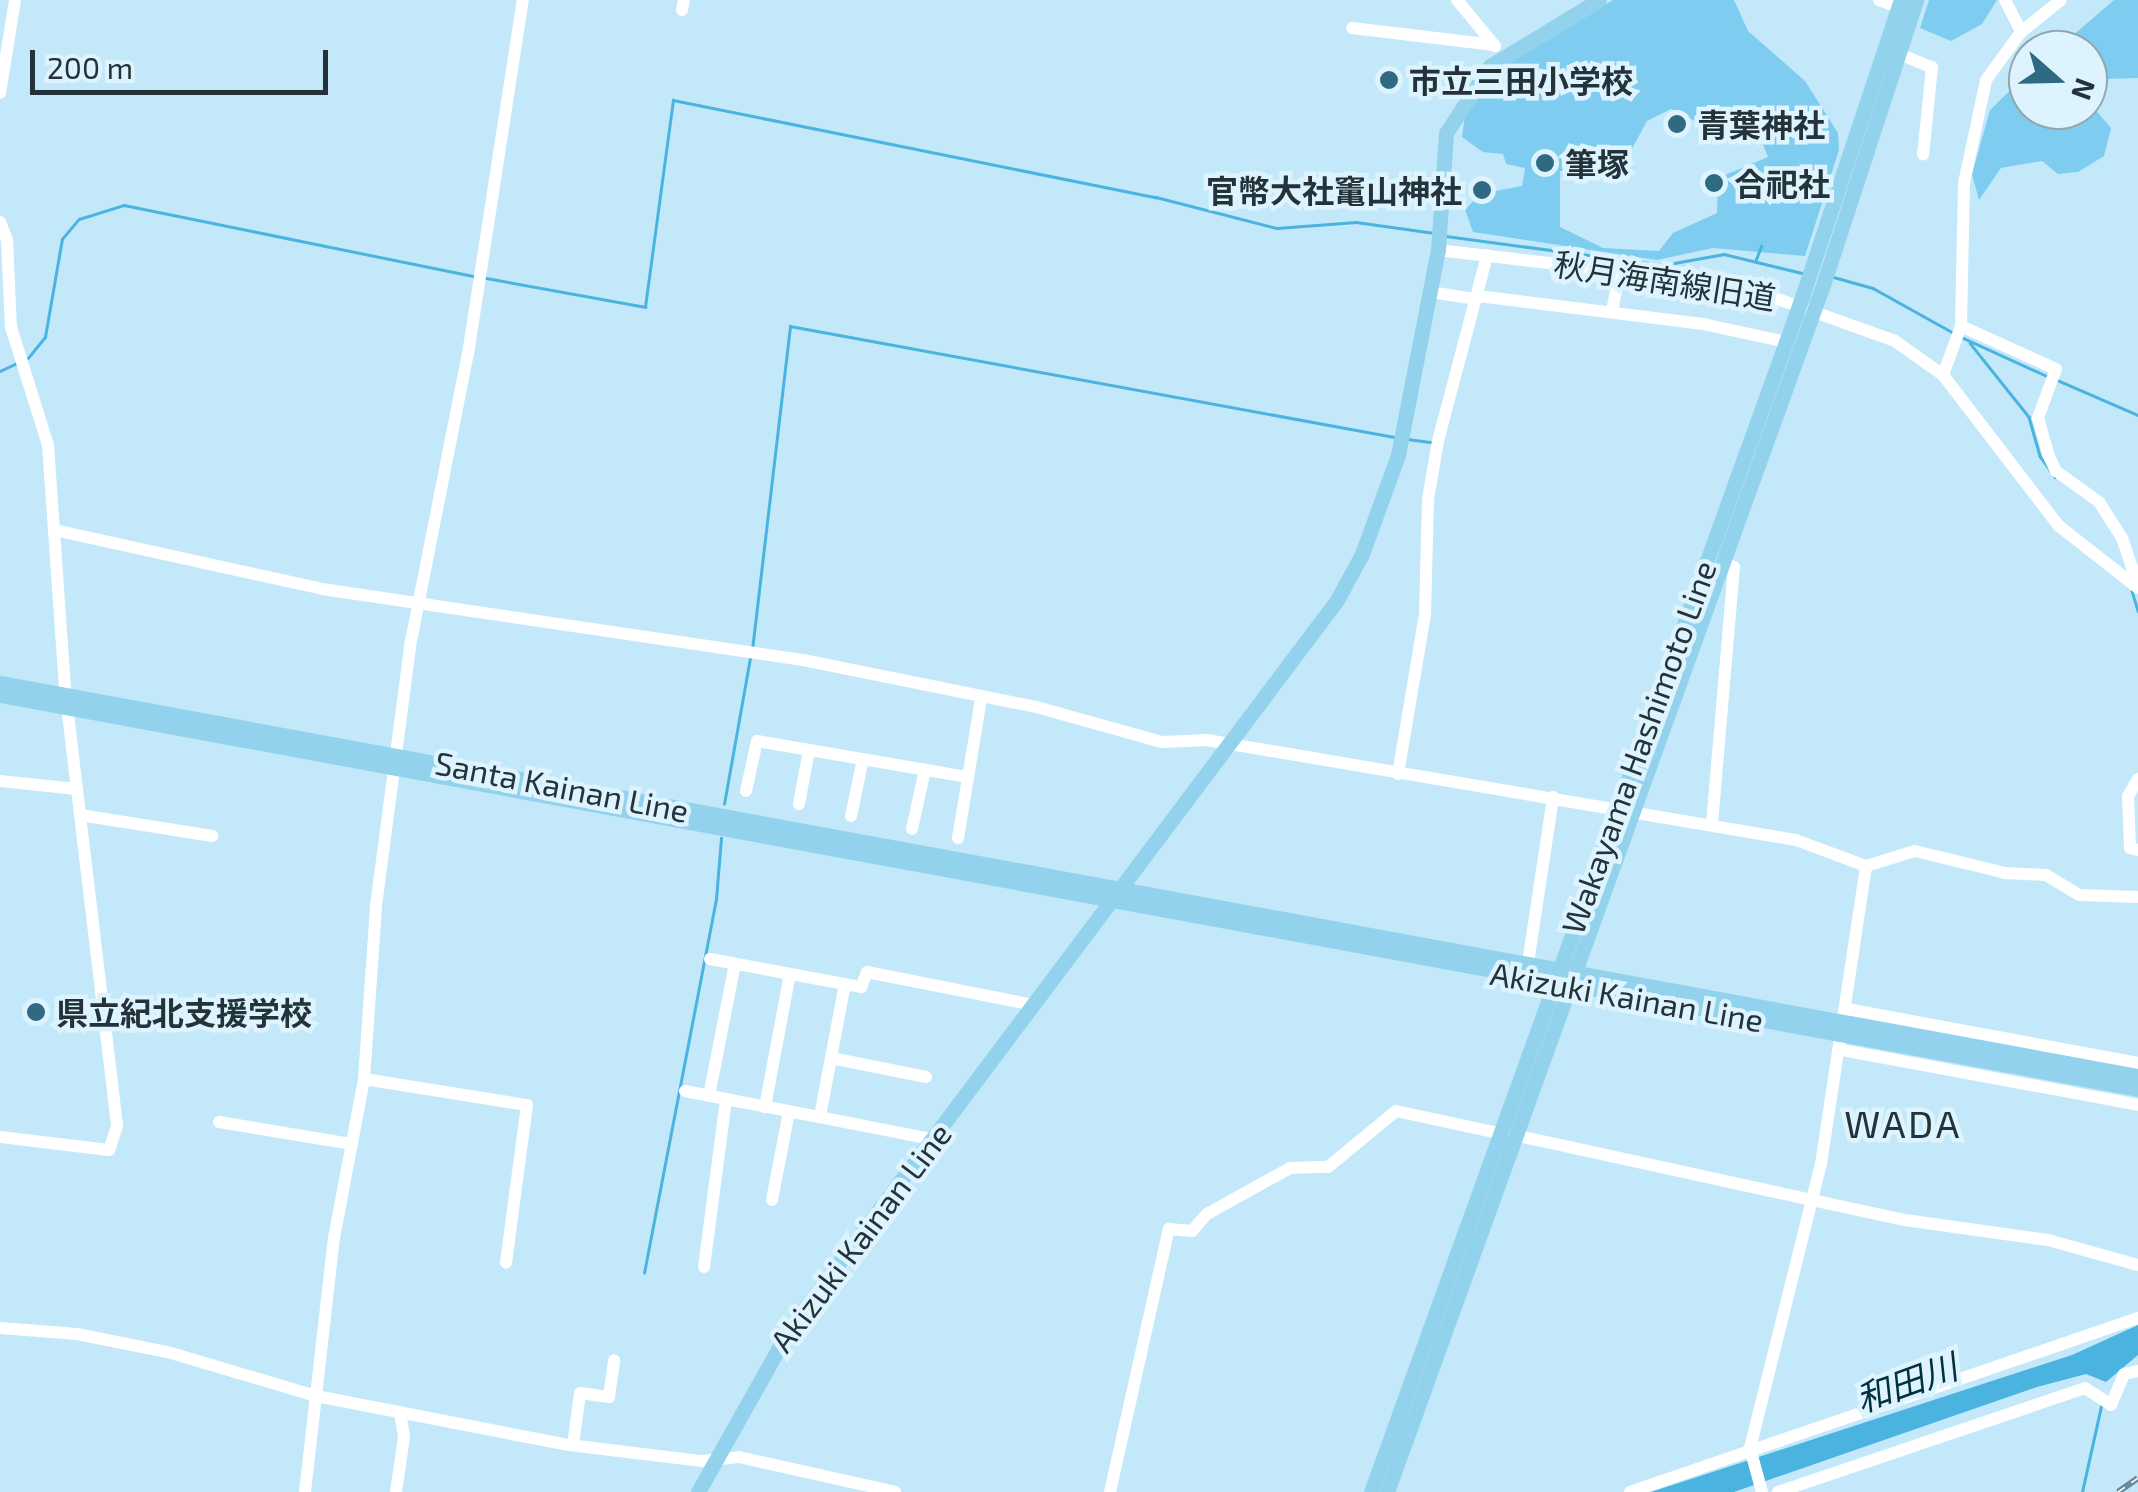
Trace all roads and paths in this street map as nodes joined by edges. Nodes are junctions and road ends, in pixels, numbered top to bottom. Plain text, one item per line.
1 (15, 0) edge
2 (523, 0) edge
3 (1458, 0) edge
4 (1600, 0) edge
5 (1879, 0) edge
6 (1916, 0) edge
7 (2005, 0) edge
8 (2060, 0) edge
9 (1899, 4) edge
10 (1352, 28) dead end
11 (2020, 30) edge
12 (2023, 30) edge
13 (1498, 50) junction
14 (2008, 50) edge
15 (1899, 54) junction
16 (0, 93) edge
17 (1923, 155) dead end
18 (0, 222) edge
19 (1439, 240) junction
20 (1487, 255) junction
21 (1822, 263) junction
22 (1620, 271) junction
23 (1430, 292) junction
24 (1477, 298) junction
25 (1808, 305) junction
26 (1612, 311) junction
27 (1960, 328) junction
28 (1786, 342) junction
29 (1943, 374) junction
30 (59, 532) junction
31 (1714, 558) junction
32 (2138, 586) edge
33 (419, 605) junction
34 (0, 682) edge
35 (0, 696) edge
36 (980, 699) junction
37 (66, 701) junction
38 (1230, 746) junction
39 (809, 750) junction
40 (863, 759) junction
41 (394, 762) junction
42 (925, 770) junction
43 (1398, 774) junction
44 (968, 777) junction
45 (2138, 779) edge
46 (0, 781) edge
47 (77, 789) junction
48 (746, 791) dead end
49 (1553, 797) junction
50 (800, 804) dead end
51 (1622, 810) junction
52 (80, 815) junction
53 (852, 816) dead end
54 (1712, 825) junction
55 (912, 830) dead end
56 (212, 836) dead end
57 (958, 838) dead end
58 (2138, 850) edge
59 (1866, 866) junction
60 (1120, 894) junction
61 (2138, 897) edge
62 (710, 959) dead end
63 (1528, 963) junction
64 (735, 964) junction
65 (1567, 969) junction
66 (790, 974) junction
67 (845, 984) junction
68 (1561, 986) junction
69 (1034, 1005) junction
70 (1845, 1029) junction
71 (831, 1058) junction
72 (2138, 1063) edge
73 (2084, 1073) junction
74 (2138, 1076) edge
75 (926, 1077) dead end
76 (364, 1078) junction
77 (2138, 1089) edge
78 (685, 1091) dead end
79 (709, 1096) junction
80 (726, 1099) junction
81 (2138, 1104) edge
82 (765, 1107) junction
83 (790, 1112) junction
84 (820, 1116) junction
85 (220, 1122) dead end
86 (1506, 1134) junction
87 (0, 1138) edge
88 (933, 1139) junction
89 (352, 1144) junction
90 (772, 1200) dead end
91 (1809, 1200) junction
92 (506, 1264) dead end
93 (2138, 1265) edge
94 (704, 1267) dead end
95 (2138, 1318) edge
96 (0, 1328) edge
97 (614, 1360) dead end
98 (2138, 1370) edge
99 (316, 1396) junction
100 (400, 1412) junction
101 (572, 1445) junction
102 (1750, 1448) junction
103 (718, 1458) junction
104 (305, 1492) edge
105 (396, 1492) edge
106 (698, 1492) edge
107 (895, 1492) edge
108 (1110, 1492) edge
109 (1371, 1492) edge
110 (1387, 1492) edge
111 (1630, 1492) edge
112 (1762, 1492) edge
113 (1778, 1492) edge

1 - 16 street
2 - 33 street
3 - 13 street
4 - 13 main road, Akizuki Kainan Line
5 - 9 street
6 - 15 main road, Wakayama Hashimoto Line
7 - 11 street
8 - 12 street
9 - 21 main road, Wakayama Hashimoto Line
10 - 13 street
13 - 19 main road, Akizuki Kainan Line
14 - 27 street
15 - 17 street
15 - 21 main road, Wakayama Hashimoto Line
18 - 30 street
19 - 20 street, 秋月海南線旧道
19 - 23 main road, Akizuki Kainan Line
20 - 22 street, 秋月海南線旧道
20 - 24 street
21 - 25 main road, Wakayama Hashimoto Line
21 - 25 main road, Wakayama Hashimoto Line
22 - 25 street, 秋月海南線旧道
22 - 26 street
23 - 24 street
23 - 38 main road, Akizuki Kainan Line
24 - 26 street
24 - 43 street
25 - 28 main road, Wakayama Hashimoto Line
25 - 29 street, 秋月海南線旧道
25 - 31 main road, Wakayama Hashimoto Line
26 - 28 street
27 - 29 street
27 - 32 street
28 - 31 main road, Wakayama Hashimoto Line
29 - 32 street, 秋月海南線旧道
30 - 33 street
30 - 37 street
31 - 51 main road, Wakayama Hashimoto Line
31 - 54 street
33 - 36 street
33 - 41 street
34 - 37 main road, Santa Kainan Line
35 - 37 main road, Santa Kainan Line
36 - 38 street
36 - 44 street
37 - 41 main road, Santa Kainan Line
37 - 47 street
38 - 43 street
38 - 60 main road, Akizuki Kainan Line
39 - 40 street
39 - 48 street
39 - 50 street
40 - 42 street
40 - 53 street
41 - 60 main road, Santa Kainan Line
41 - 76 street
42 - 44 street
42 - 55 street
43 - 49 street
44 - 57 street
45 - 58 street
46 - 47 street
47 - 52 street
49 - 51 street
49 - 63 street
51 - 54 street
51 - 65 main road, Wakayama Hashimoto Line
52 - 56 street
52 - 87 street
54 - 59 street
59 - 61 street
59 - 70 street
60 - 63 main road, Akizuki Kainan Line
60 - 68 main road, Akizuki Kainan Line
60 - 69 main road, Akizuki Kainan Line
62 - 64 street
63 - 65 main road, Akizuki Kainan Line
64 - 66 street
64 - 79 street
65 - 68 main road, Wakayama Hashimoto Line
65 - 70 main road, Akizuki Kainan Line
66 - 67 street
66 - 82 street
67 - 69 street
67 - 71 street
68 - 70 main road, Akizuki Kainan Line
68 - 86 main road, Wakayama Hashimoto Line
69 - 88 main road, Akizuki Kainan Line
70 - 72 street
70 - 73 main road, Akizuki Kainan Line
70 - 81 street
70 - 91 street
71 - 75 street
71 - 84 street
73 - 74 main road, Akizuki Kainan Line
73 - 77 main road, Akizuki Kainan Line
76 - 89 street
76 - 92 street
78 - 79 street
79 - 80 street
80 - 82 street
80 - 94 street
82 - 83 street
83 - 84 street
83 - 90 street
84 - 88 street
85 - 89 street
86 - 91 street
86 - 108 street
86 - 109 main road, Wakayama Hashimoto Line
86 - 110 main road, Wakayama Hashimoto Line
88 - 103 main road, Akizuki Kainan Line
89 - 99 street
91 - 93 street
91 - 102 street
95 - 102 street
96 - 99 street
97 - 101 street
98 - 113 street
99 - 100 street
99 - 104 street
100 - 101 street
100 - 105 street
101 - 103 street
102 - 111 street
102 - 112 street
103 - 106 main road, Akizuki Kainan Line
103 - 107 street

